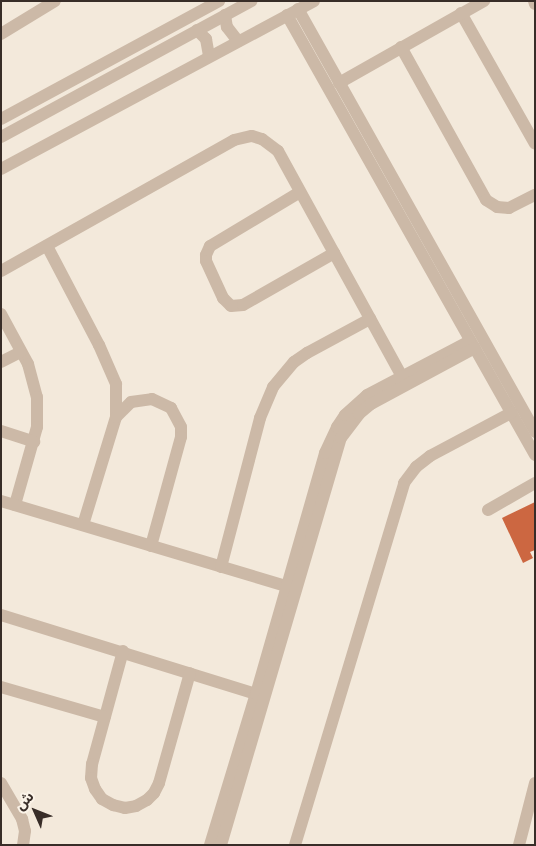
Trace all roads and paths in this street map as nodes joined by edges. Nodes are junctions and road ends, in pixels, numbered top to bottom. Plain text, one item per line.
1 (54, 1) edge
2 (219, 1) edge
3 (252, 1) edge
4 (314, 1) edge
5 (484, 1) edge
6 (292, 12) junction
7 (461, 13) junction
8 (225, 15) junction
9 (197, 30) junction
10 (1, 34) edge
11 (238, 41) junction
12 (401, 47) junction
13 (209, 56) junction
14 (339, 83) junction
15 (1, 120) edge
16 (1, 137) edge
17 (535, 144) edge
18 (1, 169) edge
19 (300, 192) junction
20 (535, 195) edge
21 (47, 246) junction
22 (334, 253) junction
23 (1, 272) edge
24 (1, 314) edge
25 (370, 319) junction
26 (473, 344) junction
27 (22, 352) junction
28 (1, 362) edge
29 (402, 377) junction
30 (511, 413) junction
31 (116, 417) junction
32 (1, 431) edge
33 (535, 432) edge
34 (34, 442) junction
35 (535, 455) edge
36 (535, 483) edge
37 (1, 501) edge
38 (15, 505) junction
39 (488, 510) dead end
40 (83, 525) junction
41 (151, 546) junction
42 (221, 567) junction
43 (287, 586) junction
44 (1, 615) edge
45 (123, 651) junction
46 (190, 673) junction
47 (1, 687) edge
48 (256, 694) junction
49 (105, 717) junction
50 (1, 783) edge
51 (535, 783) edge
52 (23, 845) edge
53 (210, 845) edge
54 (221, 845) edge
55 (295, 845) edge
56 (519, 845) edge

1 - 10 street
2 - 15 street
3 - 8 street
4 - 6 street
5 - 7 street
6 - 11 street
6 - 14 street
6 - 26 street
7 - 12 street
7 - 17 street
8 - 9 street
8 - 11 street
9 - 13 street
9 - 16 street
11 - 13 street
12 - 14 street
12 - 20 street
13 - 18 street
14 - 33 street
19 - 21 street
19 - 22 street
19 - 22 street
21 - 23 street
21 - 31 street
22 - 25 street
24 - 27 street
25 - 29 street
25 - 42 street
26 - 29 street
26 - 30 street
26 - 54 street
27 - 28 street
27 - 34 street
29 - 43 street
30 - 35 street
30 - 55 street
31 - 40 street
31 - 41 street
32 - 34 street
34 - 38 street
36 - 39 street
37 - 38 street
38 - 40 street
40 - 41 street
41 - 42 street
42 - 43 street
43 - 48 street
44 - 45 street
45 - 46 street
45 - 49 street
46 - 48 street
46 - 49 street
47 - 49 street
48 - 53 street
50 - 52 street
51 - 56 street

